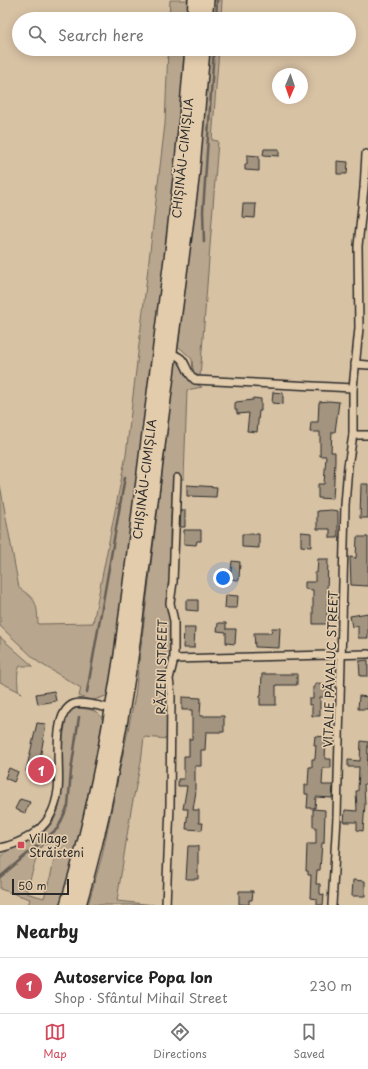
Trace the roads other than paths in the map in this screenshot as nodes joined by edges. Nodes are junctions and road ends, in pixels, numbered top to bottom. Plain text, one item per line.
1 (195, 0) edge
2 (207, 0) edge
3 (194, 12) edge
4 (206, 12) edge
5 (191, 56) edge
6 (202, 56) edge
7 (366, 154) dead end
8 (170, 353) junction
9 (355, 364) junction
10 (368, 365) edge
11 (353, 388) junction
12 (353, 435) junction
13 (368, 435) edge
14 (177, 478) dead end
15 (342, 654) junction
16 (368, 654) edge
17 (174, 659) junction
18 (113, 709) junction
19 (0, 848) edge
20 (67, 905) edge
21 (79, 905) edge
22 (166, 905) edge
23 (332, 905) edge

1 - 3 highway
2 - 4 highway
5 - 18 highway, CHIȘINĂU-CIMIȘLIA
6 - 8 highway, CHIȘINĂU-CIMIȘLIA
7 - 9 street, VITALIE PĂVALUC STREET
8 - 11 street
8 - 21 highway, CHIȘINĂU-CIMIȘLIA
9 - 10 street
9 - 11 street, VITALIE PĂVALUC STREET
11 - 12 street, VITALIE PĂVALUC STREET
12 - 13 street
12 - 15 street, VITALIE PĂVALUC STREET
14 - 17 street, RĂZENI STREET
15 - 16 street
15 - 17 street
15 - 23 street, VITALIE PĂVALUC STREET
17 - 22 street, RĂZENI STREET
18 - 19 street
18 - 20 highway, CHIȘINĂU-CIMIȘLIA

